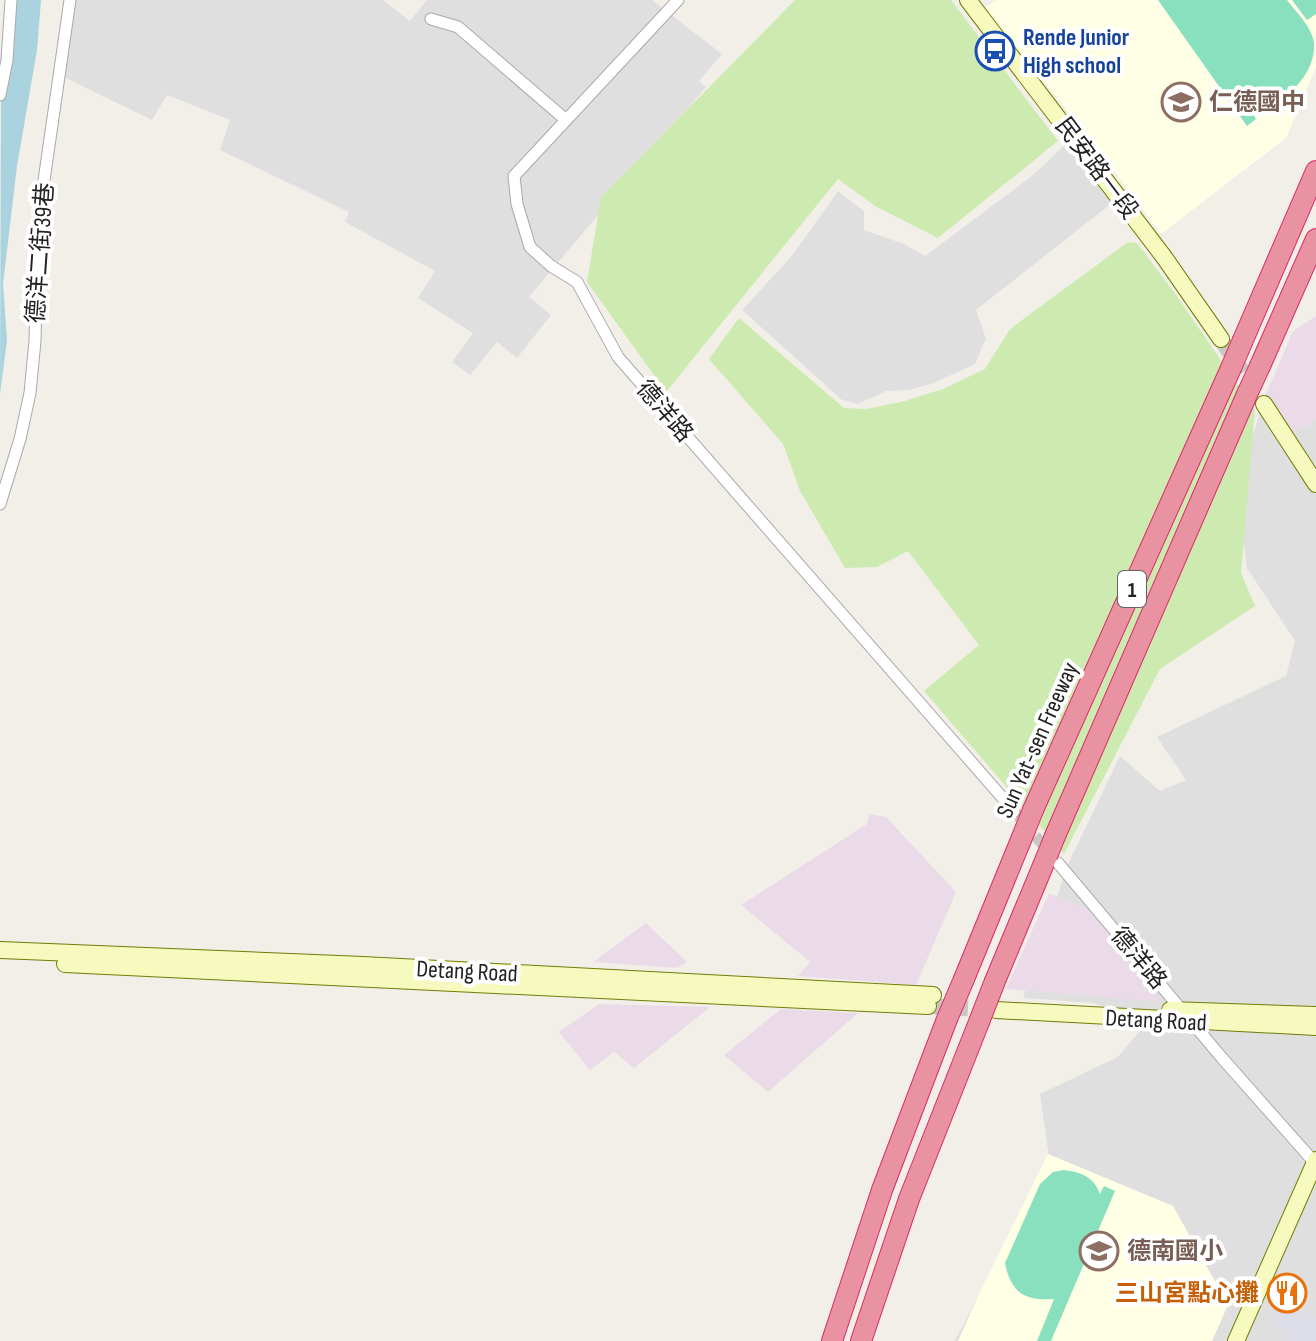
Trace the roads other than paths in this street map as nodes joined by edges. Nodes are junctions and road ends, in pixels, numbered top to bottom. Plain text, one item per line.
1 (11, 0) edge
2 (70, 0) edge
3 (678, 0) edge
4 (968, 0) edge
5 (431, 19) dead end
6 (0, 95) edge
7 (566, 120) junction
8 (1316, 171) edge
9 (1316, 239) edge
10 (1221, 339) tunnel mouth
11 (1256, 398) junction
12 (1316, 484) edge
13 (0, 504) edge
14 (1024, 810) junction
15 (1052, 859) junction
16 (0, 950) edge
17 (0, 960) edge
18 (992, 1003) junction
19 (1316, 1015) edge
20 (1188, 1017) junction
21 (1316, 1027) edge
22 (1315, 1162) edge
23 (832, 1341) edge
24 (861, 1341) edge
25 (1236, 1341) edge

1 - 6 street
2 - 13 street, 德洋二街39巷
3 - 7 street, 德洋路
4 - 10 street, 民安路一段
5 - 7 street
7 - 14 street, 德洋路
8 - 14 highway, Sun Yat-sen Freeway / 1, bridge
9 - 11 highway, 1, bridge
11 - 12 street
11 - 15 highway, 1, bridge
14 - 23 highway, Sun Yat-sen Freeway / 1, bridge
15 - 18 highway, 1
15 - 20 street, 德洋路
16 - 17 street, Detang Road
18 - 20 street, Detang Road
18 - 24 highway, 1
19 - 20 street, Detang Road
20 - 21 street, Detang Road
20 - 22 street, 德洋路
22 - 25 street

